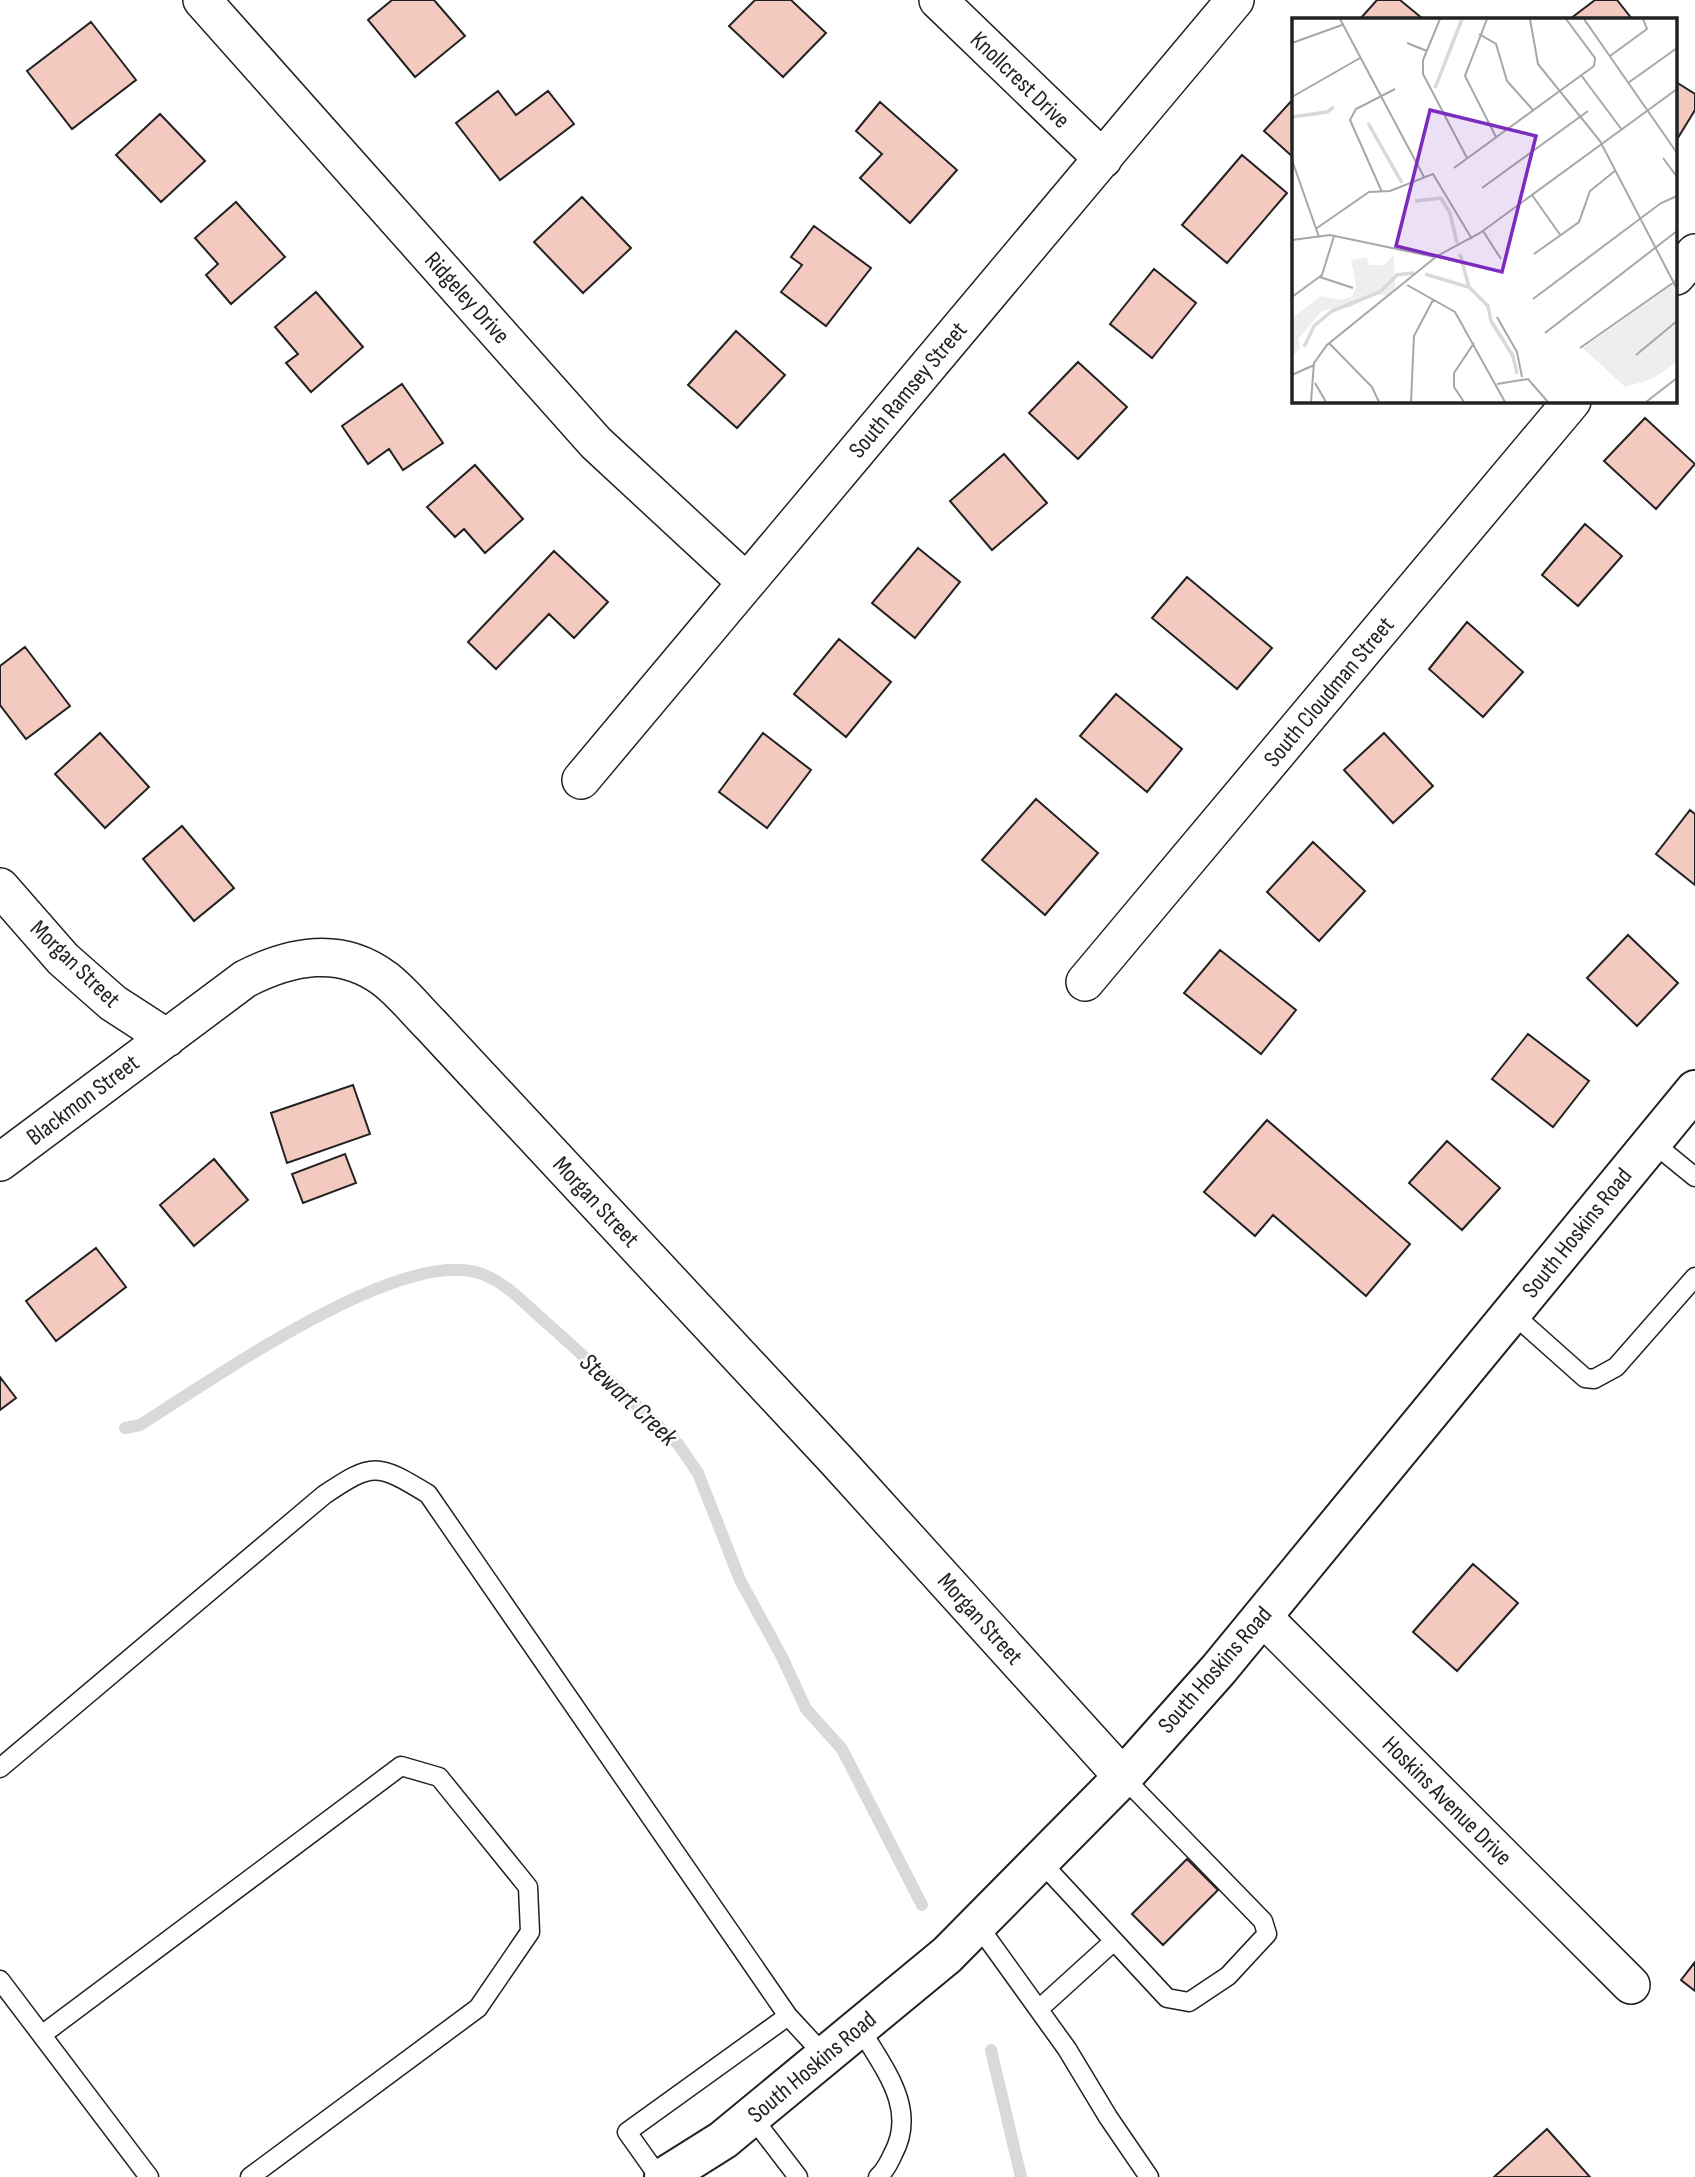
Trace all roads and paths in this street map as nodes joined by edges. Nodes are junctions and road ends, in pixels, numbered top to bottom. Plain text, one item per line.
1 (202, 0) edge
2 (938, 0) edge
3 (1235, 0) edge
4 (1103, 159) junction
5 (1695, 253) edge
6 (1678, 274) edge
7 (1571, 402) edge
8 (746, 582) junction
9 (581, 780) dead end
10 (0, 887) edge
11 (1085, 982) dead end
12 (167, 1038) junction
13 (1695, 1090) edge
14 (1652, 1142) junction
15 (0, 1161) edge
16 (1695, 1177) edge
17 (1695, 1277) edge
18 (1511, 1313) junction
19 (1262, 1616) junction
20 (0, 1769) edge
21 (1123, 1777) junction
22 (1040, 1861) junction
23 (978, 1924) junction
24 (1114, 1941) junction
25 (0, 1980) edge
26 (1631, 1985) dead end
27 (1039, 2010) junction
28 (788, 2016) junction
29 (860, 2028) junction
30 (43, 2034) junction
31 (826, 2057) junction
32 (752, 2117) junction
33 (149, 2177) edge
34 (250, 2177) edge
35 (661, 2177) edge
36 (799, 2177) edge
37 (878, 2177) edge
38 (1149, 2177) edge

1 - 8 street, Ridgeley Drive
2 - 4 street, Knollcrest Drive
3 - 4 street, South Ramsey Street
4 - 8 street, South Ramsey Street
5 - 6 street
7 - 11 street, South Cloudman Street
8 - 9 street, South Ramsey Street
10 - 12 street, Morgan Street
12 - 15 street, Blackmon Street
12 - 21 street, Morgan Street
13 - 14 street, South Hoskins Road
14 - 16 lane
14 - 18 street, South Hoskins Road
17 - 18 lane
18 - 19 street, South Hoskins Road
19 - 21 street, South Hoskins Road
19 - 26 street, Hoskins Avenue Drive
20 - 28 lane
21 - 22 street, South Hoskins Road
21 - 24 lane
22 - 23 street, South Hoskins Road
22 - 24 lane
23 - 27 lane
23 - 29 street, South Hoskins Road
24 - 27 lane
25 - 30 lane
27 - 38 lane
28 - 31 lane
28 - 35 lane
29 - 31 street, South Hoskins Road
29 - 37 lane
30 - 33 lane
30 - 34 lane
31 - 32 street, South Hoskins Road
32 - 35 street, South Hoskins Road
32 - 36 lane

